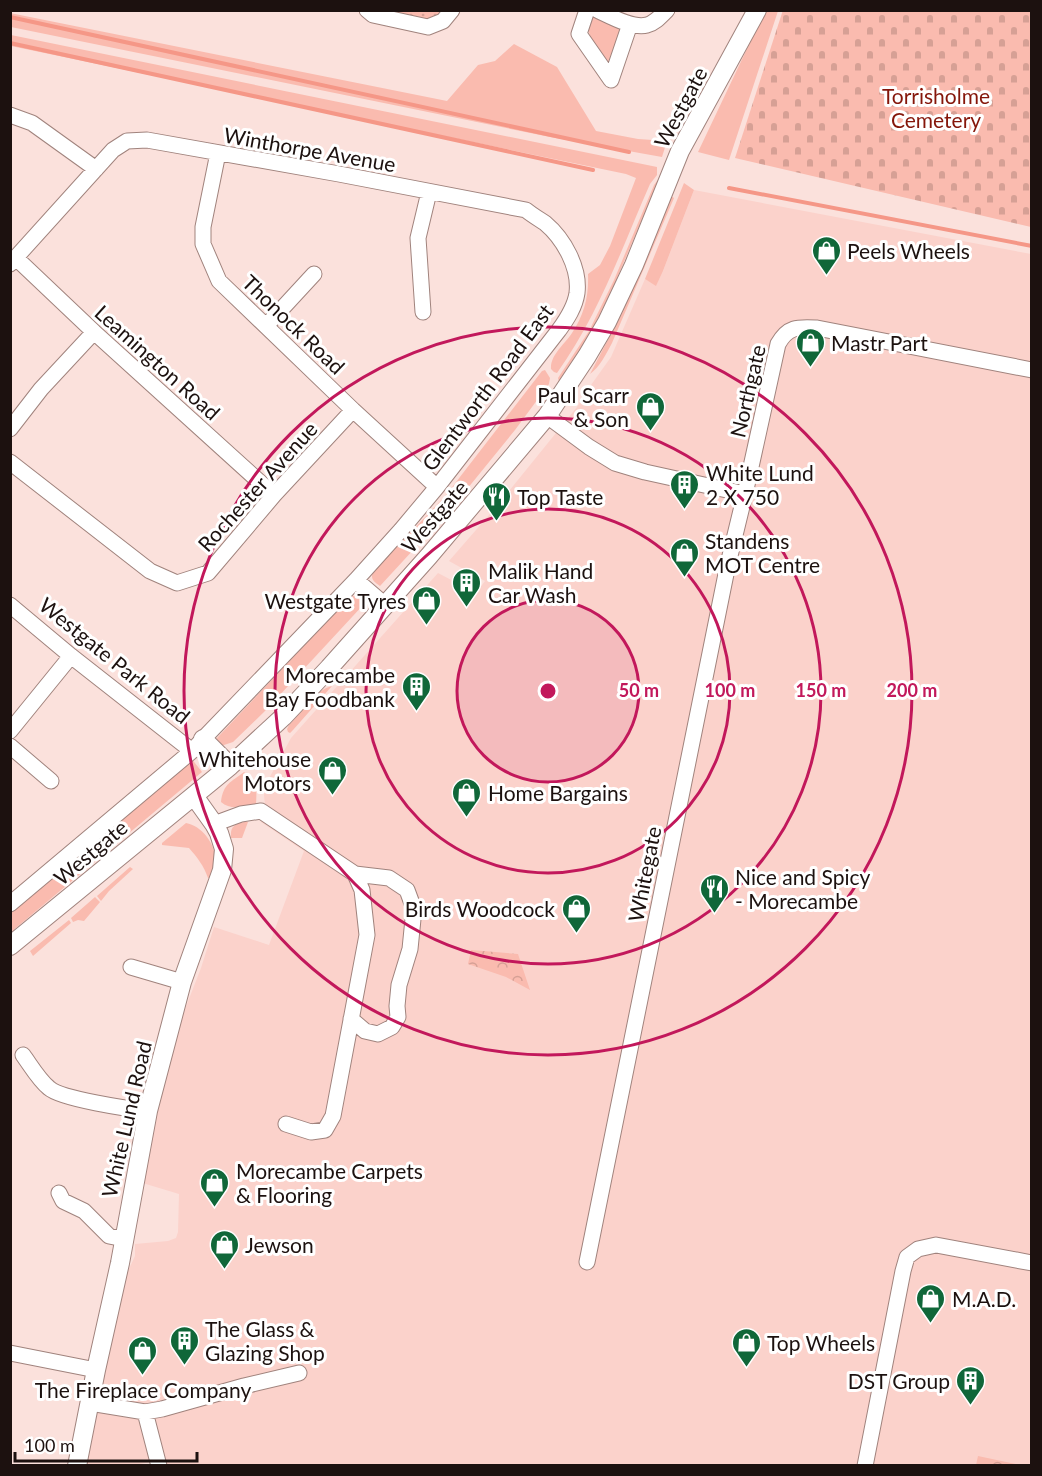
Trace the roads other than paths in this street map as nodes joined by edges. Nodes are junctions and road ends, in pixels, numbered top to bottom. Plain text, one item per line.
1 (367, 10) edge
2 (452, 10) edge
3 (587, 10) edge
4 (597, 10) edge
5 (666, 10) edge
6 (757, 10) edge
7 (630, 24) junction
8 (10, 115) edge
9 (218, 153) junction
10 (96, 169) junction
11 (429, 192) junction
12 (526, 210) joint
13 (13, 261) edge
14 (314, 274) dead end
15 (423, 312) dead end
16 (266, 326) junction
17 (94, 332) junction
18 (1032, 370) edge
19 (353, 410) junction
20 (547, 416) junction
21 (10, 429) edge
22 (10, 462) edge
23 (437, 487) junction
24 (745, 494) junction
25 (274, 495) junction
26 (356, 580) junction
27 (10, 605) edge
28 (385, 605) junction
29 (71, 656) junction
30 (10, 731) edge
31 (198, 745) junction
32 (10, 746) edge
33 (230, 766) junction
34 (51, 781) dead end
35 (194, 796) junction
36 (214, 824) junction
37 (355, 874) junction
38 (10, 904) edge
39 (10, 946) edge
40 (131, 968) dead end
41 (182, 982) junction
42 (351, 1019) junction
43 (23, 1055) dead end
44 (148, 1112) junction
45 (286, 1124) dead end
46 (58, 1199) dead end
47 (124, 1239) junction
48 (587, 1262) dead end
49 (1032, 1263) edge
50 (10, 1353) edge
51 (96, 1370) junction
52 (299, 1373) dead end
53 (90, 1403) junction
54 (145, 1412) junction
55 (77, 1466) edge
56 (159, 1466) edge
57 (865, 1466) edge

1 - 2 street
3 - 7 street
4 - 7 street
5 - 7 street
6 - 20 street, Westgate
8 - 10 street
9 - 10 street, Winthorpe Avenue
9 - 11 street, Winthorpe Avenue
9 - 16 street, Thonock Road
10 - 13 street, Winthorpe Avenue
11 - 12 street, Winthorpe Avenue
11 - 15 street
12 - 23 street, Glentworth Road East
13 - 17 street, Leamington Road
14 - 16 street
16 - 19 street, Thonock Road
17 - 21 street
17 - 25 street, Leamington Road
18 - 24 street, Northgate
19 - 23 street, Thonock Road
19 - 25 street, Rochester Avenue
20 - 24 street
20 - 28 street, Westgate
22 - 25 street, Rochester Avenue
23 - 26 street, Glentworth Road East
24 - 48 street, Whitegate
26 - 28 street
26 - 31 street, Glentworth Road East
27 - 29 street, Westgate Park Road
28 - 33 street, Westgate
29 - 30 street
29 - 31 street, Westgate Park Road
31 - 33 street, Westgate Park Road
31 - 38 street, Glentworth Road East
32 - 34 street
33 - 35 street, Westgate
35 - 36 street, White Lund Road
35 - 39 street, Westgate
36 - 37 street
36 - 41 street, White Lund Road
37 - 42 street
37 - 42 street
40 - 41 street
41 - 44 street, White Lund Road
42 - 45 street
43 - 44 street
44 - 47 street, White Lund Road
46 - 47 street
47 - 51 street, White Lund Road
49 - 57 street
50 - 51 street
51 - 53 street, White Lund Road
52 - 54 street
53 - 54 street
53 - 55 street, White Lund Road
54 - 56 street

